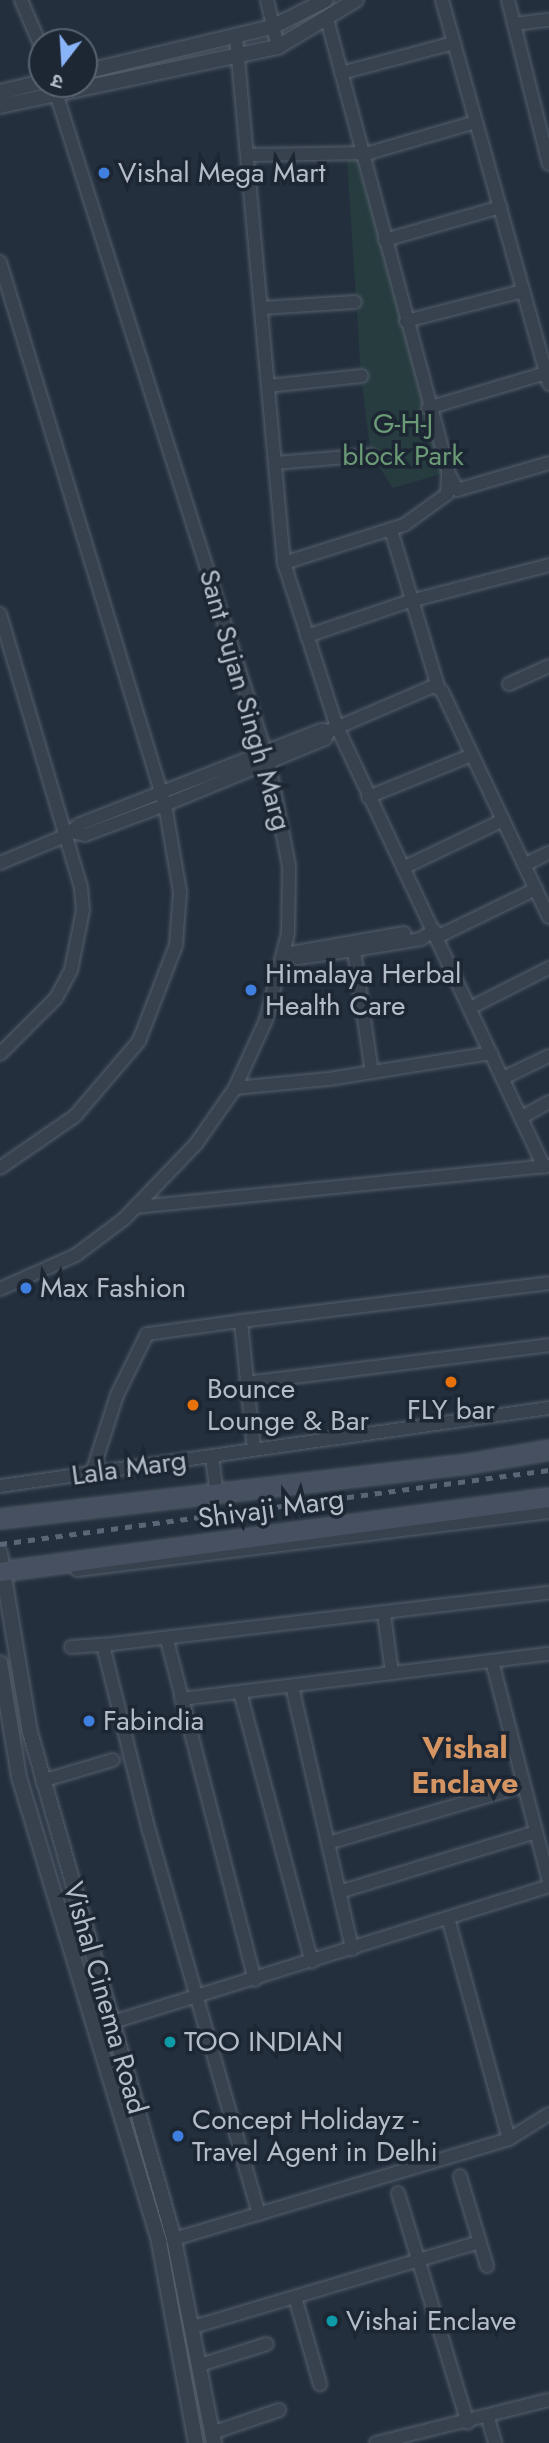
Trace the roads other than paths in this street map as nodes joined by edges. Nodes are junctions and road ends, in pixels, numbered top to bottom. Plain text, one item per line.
1 (21, 0) edge
2 (267, 0) edge
3 (326, 0) edge
4 (356, 0) edge
5 (442, 0) edge
6 (508, 0) edge
7 (305, 7) edge
8 (327, 19) junction
9 (549, 20) edge
10 (514, 24) junction
11 (272, 27) junction
12 (33, 28) edge
13 (236, 36) junction
14 (454, 43) junction
15 (278, 47) junction
16 (239, 55) junction
17 (98, 69) edge
18 (341, 74) junction
19 (98, 84) edge
20 (28, 85) edge
21 (0, 92) edge
22 (34, 98) edge
23 (58, 98) edge
24 (0, 106) edge
25 (542, 111) edge
26 (476, 122) junction
27 (362, 153) junction
28 (248, 155) junction
29 (549, 164) edge
30 (500, 207) junction
31 (385, 240) junction
32 (0, 262) edge
33 (523, 291) junction
34 (355, 302) dead end
35 (262, 307) junction
36 (406, 321) junction
37 (361, 376) dead end
38 (547, 379) edge
39 (268, 386) junction
40 (428, 408) junction
41 (371, 455) dead end
42 (275, 463) junction
43 (549, 463) edge
44 (448, 472) junction
45 (391, 530) junction
46 (284, 563) junction
47 (549, 565) edge
48 (410, 601) junction
49 (0, 614) edge
50 (307, 636) junction
51 (549, 666) edge
52 (509, 684) dead end
53 (438, 687) junction
54 (333, 729) junction
55 (472, 755) junction
56 (267, 758) junction
57 (368, 797) junction
58 (163, 799) junction
59 (503, 820) junction
60 (69, 834) junction
61 (549, 853) edge
62 (0, 863) edge
63 (524, 865) junction
64 (403, 868) junction
65 (536, 889) junction
66 (549, 916) edge
67 (432, 934) junction
68 (354, 946) junction
69 (287, 954) junction
70 (549, 968) edge
71 (470, 1007) junction
72 (491, 1052) junction
73 (0, 1054) edge
74 (549, 1056) edge
75 (372, 1072) junction
76 (503, 1078) junction
77 (235, 1088) junction
78 (549, 1102) edge
79 (522, 1117) junction
80 (545, 1160) edge
81 (0, 1168) edge
82 (136, 1208) junction
83 (549, 1283) edge
84 (0, 1289) edge
85 (241, 1321) junction
86 (549, 1345) edge
87 (246, 1383) junction
88 (549, 1408) edge
89 (254, 1450) junction
90 (549, 1450) edge
91 (212, 1456) junction
92 (92, 1473) junction
93 (0, 1486) edge
94 (218, 1494) junction
95 (549, 1497) edge
96 (549, 1512) edge
97 (0, 1519) edge
98 (0, 1553) edge
99 (2, 1571) edge
100 (549, 1593) edge
101 (384, 1614) junction
102 (167, 1640) junction
103 (103, 1646) junction
104 (71, 1647) dead end
105 (549, 1654) edge
106 (492, 1661) junction
107 (0, 1663) edge
108 (392, 1673) junction
109 (292, 1686) junction
110 (240, 1692) junction
111 (181, 1699) junction
112 (113, 1760) dead end
113 (43, 1782) junction
114 (523, 1786) junction
115 (52, 1818) junction
116 (32, 1823) junction
117 (536, 1832) junction
118 (328, 1843) junction
119 (549, 1881) edge
120 (549, 1886) edge
121 (339, 1892) junction
122 (448, 1919) junction
123 (352, 1949) junction
124 (312, 1962) junction
125 (255, 1980) junction
126 (200, 1996) junction
127 (113, 2022) junction
128 (97, 2027) junction
129 (549, 2113) edge
130 (509, 2139) junction
131 (460, 2176) dead end
132 (398, 2193) dead end
133 (258, 2214) junction
134 (174, 2239) junction
135 (159, 2242) junction
136 (480, 2242) junction
137 (419, 2260) junction
138 (487, 2266) dead end
139 (295, 2297) junction
140 (195, 2334) junction
141 (267, 2344) dead end
142 (179, 2347) junction
143 (201, 2365) junction
144 (320, 2384) dead end
145 (549, 2400) edge
146 (279, 2410) dead end
147 (488, 2418) junction
148 (468, 2424) junction
149 (213, 2438) edge
150 (195, 2443) edge
151 (376, 2443) edge
152 (495, 2443) edge

1 - 12 street
2 - 11 street
3 - 7 street
4 - 8 street
5 - 14 street
6 - 10 street
7 - 11 street
8 - 15 street
8 - 18 street
9 - 10 street
10 - 25 street
11 - 13 street
11 - 15 street
13 - 16 street
13 - 17 street
14 - 18 street
14 - 26 street
15 - 16 street
16 - 19 street
16 - 28 street
18 - 27 street
20 - 21 street
22 - 24 street
23 - 56 street, Sant Sujan Singh Marg
25 - 29 street
26 - 27 street
26 - 30 street
27 - 28 street
27 - 31 street
28 - 35 street
30 - 31 street
30 - 33 street
31 - 36 street
32 - 58 street
33 - 36 street
33 - 38 street
34 - 35 street
35 - 39 street
36 - 40 street
37 - 39 street
38 - 40 street
39 - 42 street
40 - 44 street
41 - 42 street
42 - 46 street
43 - 44 street
44 - 45 street
45 - 46 street
45 - 48 street
46 - 50 street
47 - 48 street
48 - 50 street
48 - 53 street
49 - 60 street
50 - 54 street
51 - 52 street
53 - 54 street
53 - 55 street
54 - 56 street
54 - 57 street
55 - 57 street
55 - 59 street
56 - 58 street
56 - 69 street, Sant Sujan Singh Marg
57 - 64 street
58 - 60 street
58 - 81 street
59 - 63 street
59 - 64 street
60 - 62 street
60 - 73 street
61 - 63 street
63 - 65 street
64 - 67 street
65 - 66 street
65 - 67 street
67 - 68 street
67 - 71 street
68 - 69 street
68 - 75 street
69 - 77 street, Sant Sujan Singh Marg
70 - 71 street
71 - 72 street
72 - 75 street
72 - 76 street
74 - 76 street
75 - 77 street
76 - 79 street
77 - 82 street, Sant Sujan Singh Marg
78 - 79 street
79 - 80 street
80 - 82 street
82 - 84 street, Sant Sujan Singh Marg
83 - 85 street
85 - 87 street
85 - 92 street
86 - 87 street
87 - 89 street
88 - 89 street, Lala Marg
89 - 91 street, Lala Marg
90 - 94 main road, Shivaji Marg
91 - 92 street, Lala Marg
91 - 94 street
92 - 93 street, Lala Marg
94 - 97 main road, Shivaji Marg
95 - 99 main road, Shivaji Marg
96 - 99 street
98 - 99 street, Vishal Cinema Road
99 - 113 street, Vishal Cinema Road
100 - 101 street
101 - 102 street
101 - 108 street
102 - 103 street
102 - 111 street
103 - 104 street
103 - 126 street
105 - 106 street
106 - 108 street
106 - 114 street
107 - 116 street, Vishal Cinema Road
108 - 109 street
109 - 110 street
109 - 118 street
110 - 111 street
110 - 124 street
111 - 125 street
112 - 113 street
113 - 115 street, Vishal Cinema Road
114 - 117 street
114 - 118 street
115 - 116 street
115 - 127 street, Vishal Cinema Road
116 - 128 street, Vishal Cinema Road
117 - 119 street
117 - 121 street
118 - 121 street
120 - 122 street
121 - 123 street
122 - 123 street
122 - 130 street
123 - 124 street
124 - 125 street
125 - 126 street
126 - 127 street
126 - 133 street
127 - 128 street
127 - 134 street, Vishal Cinema Road
128 - 135 street, Vishal Cinema Road
129 - 130 street
130 - 133 street
131 - 136 street
132 - 137 street
133 - 134 street
134 - 135 street
134 - 140 street, Vishal Cinema Road
135 - 142 street, Vishal Cinema Road
136 - 137 street
136 - 138 street
137 - 139 street
137 - 148 street
139 - 140 street
139 - 144 street
140 - 142 street
140 - 143 street, Vishal Cinema Road
141 - 143 street
142 - 150 street, Vishal Cinema Road
143 - 149 street, Vishal Cinema Road
145 - 147 street
146 - 149 street
147 - 148 street
147 - 152 street
148 - 151 street

